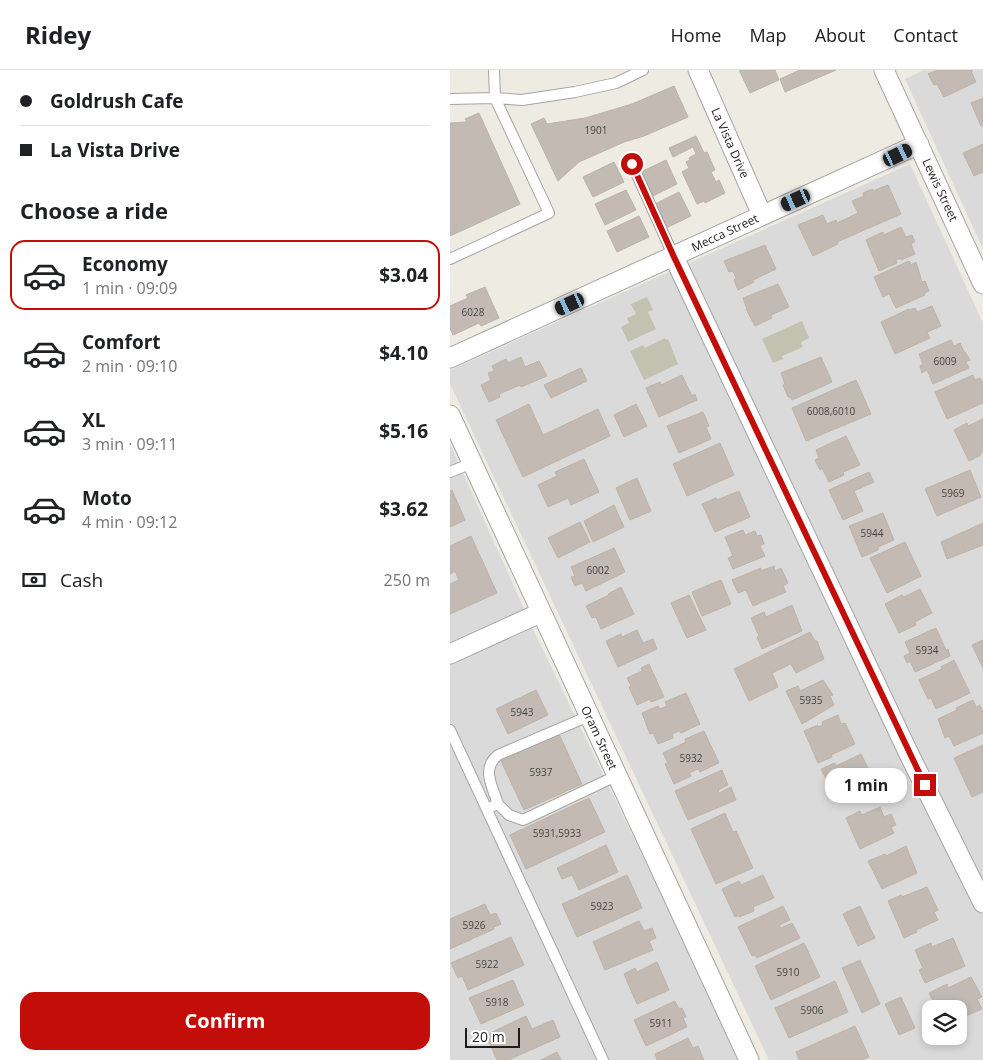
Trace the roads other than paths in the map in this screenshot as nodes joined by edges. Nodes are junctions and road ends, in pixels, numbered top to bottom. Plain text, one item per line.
1 (494, 70) edge
2 (643, 70) edge
3 (698, 70) edge
4 (884, 70) edge
5 (495, 98) junction
6 (450, 99) edge
7 (919, 144) junction
8 (632, 164) dead end
9 (762, 215) junction
10 (674, 257) junction
11 (450, 259) edge
12 (983, 284) edge
13 (450, 358) edge
14 (450, 415) edge
15 (472, 463) junction
16 (450, 472) edge
17 (540, 613) junction
18 (450, 654) edge
19 (589, 716) junction
20 (450, 730) edge
21 (616, 776) junction
22 (498, 804) junction
23 (487, 808) junction
24 (983, 903) edge
25 (603, 1060) edge
26 (749, 1060) edge

1 - 5 lane
2 - 5 lane
3 - 9 street, La Vista Drive
4 - 7 street, Lewis Street
5 - 6 lane
5 - 11 lane
7 - 9 street, Mecca Street
7 - 12 street, Lewis Street
8 - 10 lane
9 - 10 street, Mecca Street
10 - 13 street, Mecca Street
10 - 24 street
14 - 15 street, Oram Street
15 - 16 lane
15 - 17 street, Oram Street
17 - 18 street
17 - 19 street, Oram Street
19 - 21 street, Oram Street
19 - 22 lane
20 - 23 lane
21 - 22 lane
21 - 26 street, Oram Street
22 - 23 lane
23 - 25 lane

